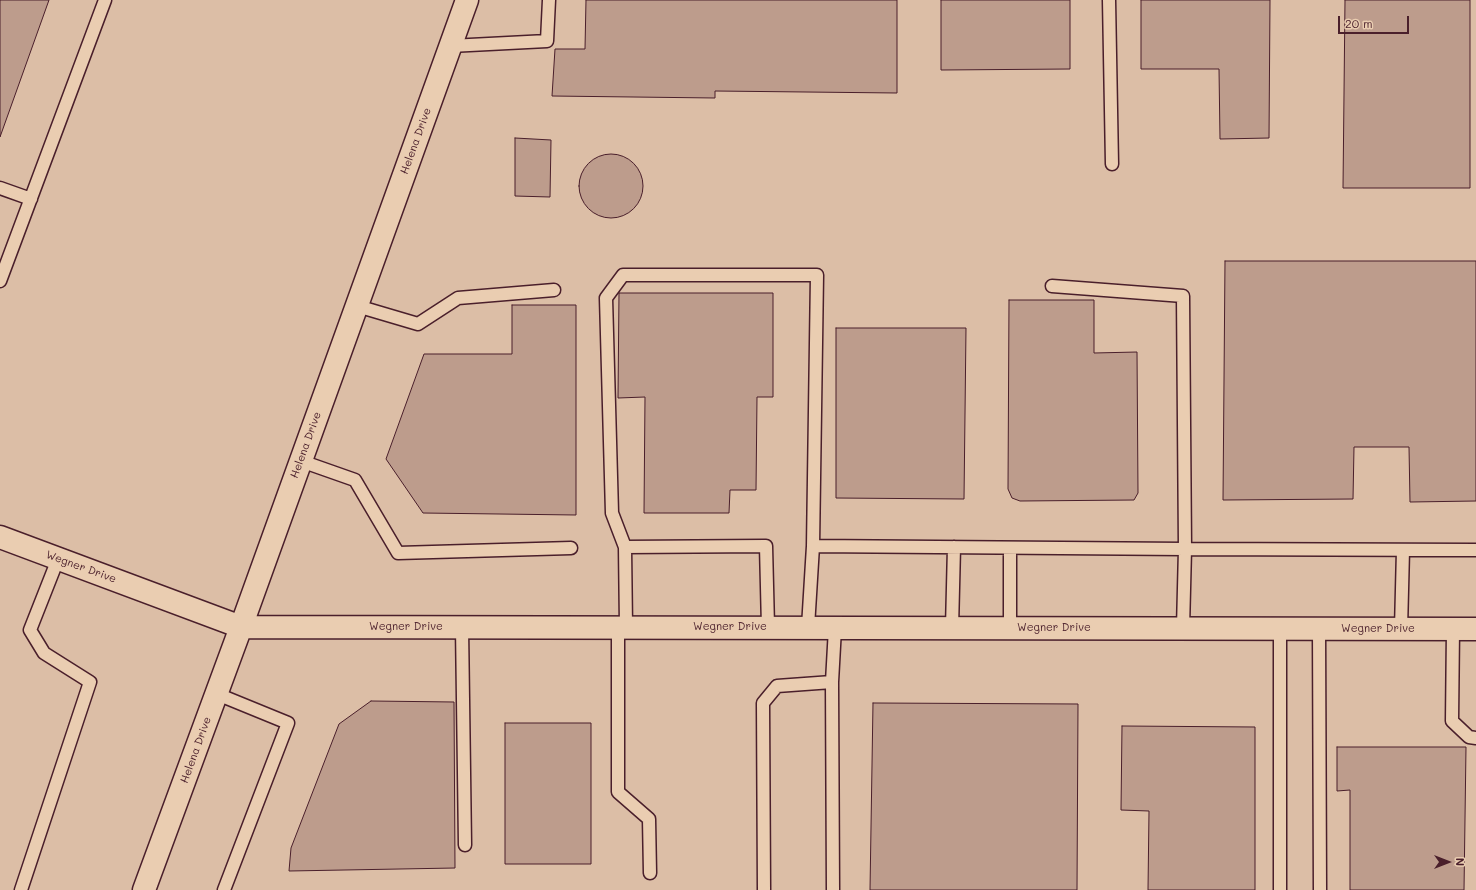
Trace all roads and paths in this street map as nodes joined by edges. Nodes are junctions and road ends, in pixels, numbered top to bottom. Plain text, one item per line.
1 (105, 0) edge
2 (467, 0) edge
3 (549, 0) edge
4 (1109, 0) edge
5 (450, 46) junction
6 (1112, 164) dead end
7 (0, 188) edge
8 (31, 199) junction
9 (0, 281) edge
10 (1052, 286) dead end
11 (554, 290) dead end
12 (357, 306) junction
13 (301, 461) junction
14 (0, 537) edge
15 (814, 546) junction
16 (625, 547) junction
17 (954, 547) junction
18 (571, 548) dead end
19 (1010, 548) junction
20 (1185, 549) junction
21 (1402, 550) junction
22 (1476, 550) edge
23 (58, 559) junction
24 (241, 627) junction
25 (462, 627) junction
26 (622, 627) junction
27 (768, 628) junction
28 (808, 628) junction
29 (835, 628) junction
30 (952, 628) junction
31 (1010, 628) junction
32 (1183, 628) junction
33 (1280, 628) junction
34 (1319, 628) junction
35 (1401, 629) junction
36 (1453, 629) junction
37 (1476, 629) edge
38 (832, 682) junction
39 (217, 694) junction
40 (1476, 738) edge
41 (465, 845) dead end
42 (650, 873) dead end
43 (21, 890) edge
44 (144, 890) edge
45 (224, 890) edge
46 (764, 890) edge
47 (833, 890) edge
48 (1280, 890) edge
49 (1320, 890) edge

1 - 8 lane
2 - 5 street, Helena Drive
3 - 5 lane
4 - 6 lane
5 - 12 street, Helena Drive
7 - 8 lane
8 - 9 lane
10 - 20 lane
11 - 12 lane
12 - 13 street, Helena Drive
13 - 18 lane
13 - 24 street, Helena Drive
14 - 23 street, Wegner Drive
15 - 16 lane
15 - 17 lane
15 - 28 lane
16 - 26 lane
16 - 27 lane
17 - 19 lane
17 - 30 lane
19 - 20 lane
19 - 31 lane
20 - 21 lane
20 - 32 lane
21 - 22 lane
21 - 35 lane
23 - 24 street, Wegner Drive
23 - 43 lane
24 - 25 street, Wegner Drive
24 - 39 street, Helena Drive
25 - 26 street, Wegner Drive
25 - 41 lane
26 - 27 street, Wegner Drive
26 - 42 lane
27 - 28 street, Wegner Drive
28 - 29 street, Wegner Drive
29 - 30 street, Wegner Drive
29 - 38 lane
30 - 31 street, Wegner Drive
31 - 32 street, Wegner Drive
32 - 33 street, Wegner Drive
33 - 34 street, Wegner Drive
33 - 48 lane
34 - 35 street, Wegner Drive
34 - 49 lane
35 - 36 street, Wegner Drive
36 - 37 street, Wegner Drive
36 - 40 lane
38 - 46 lane
38 - 47 lane
39 - 44 street, Helena Drive
39 - 45 lane

